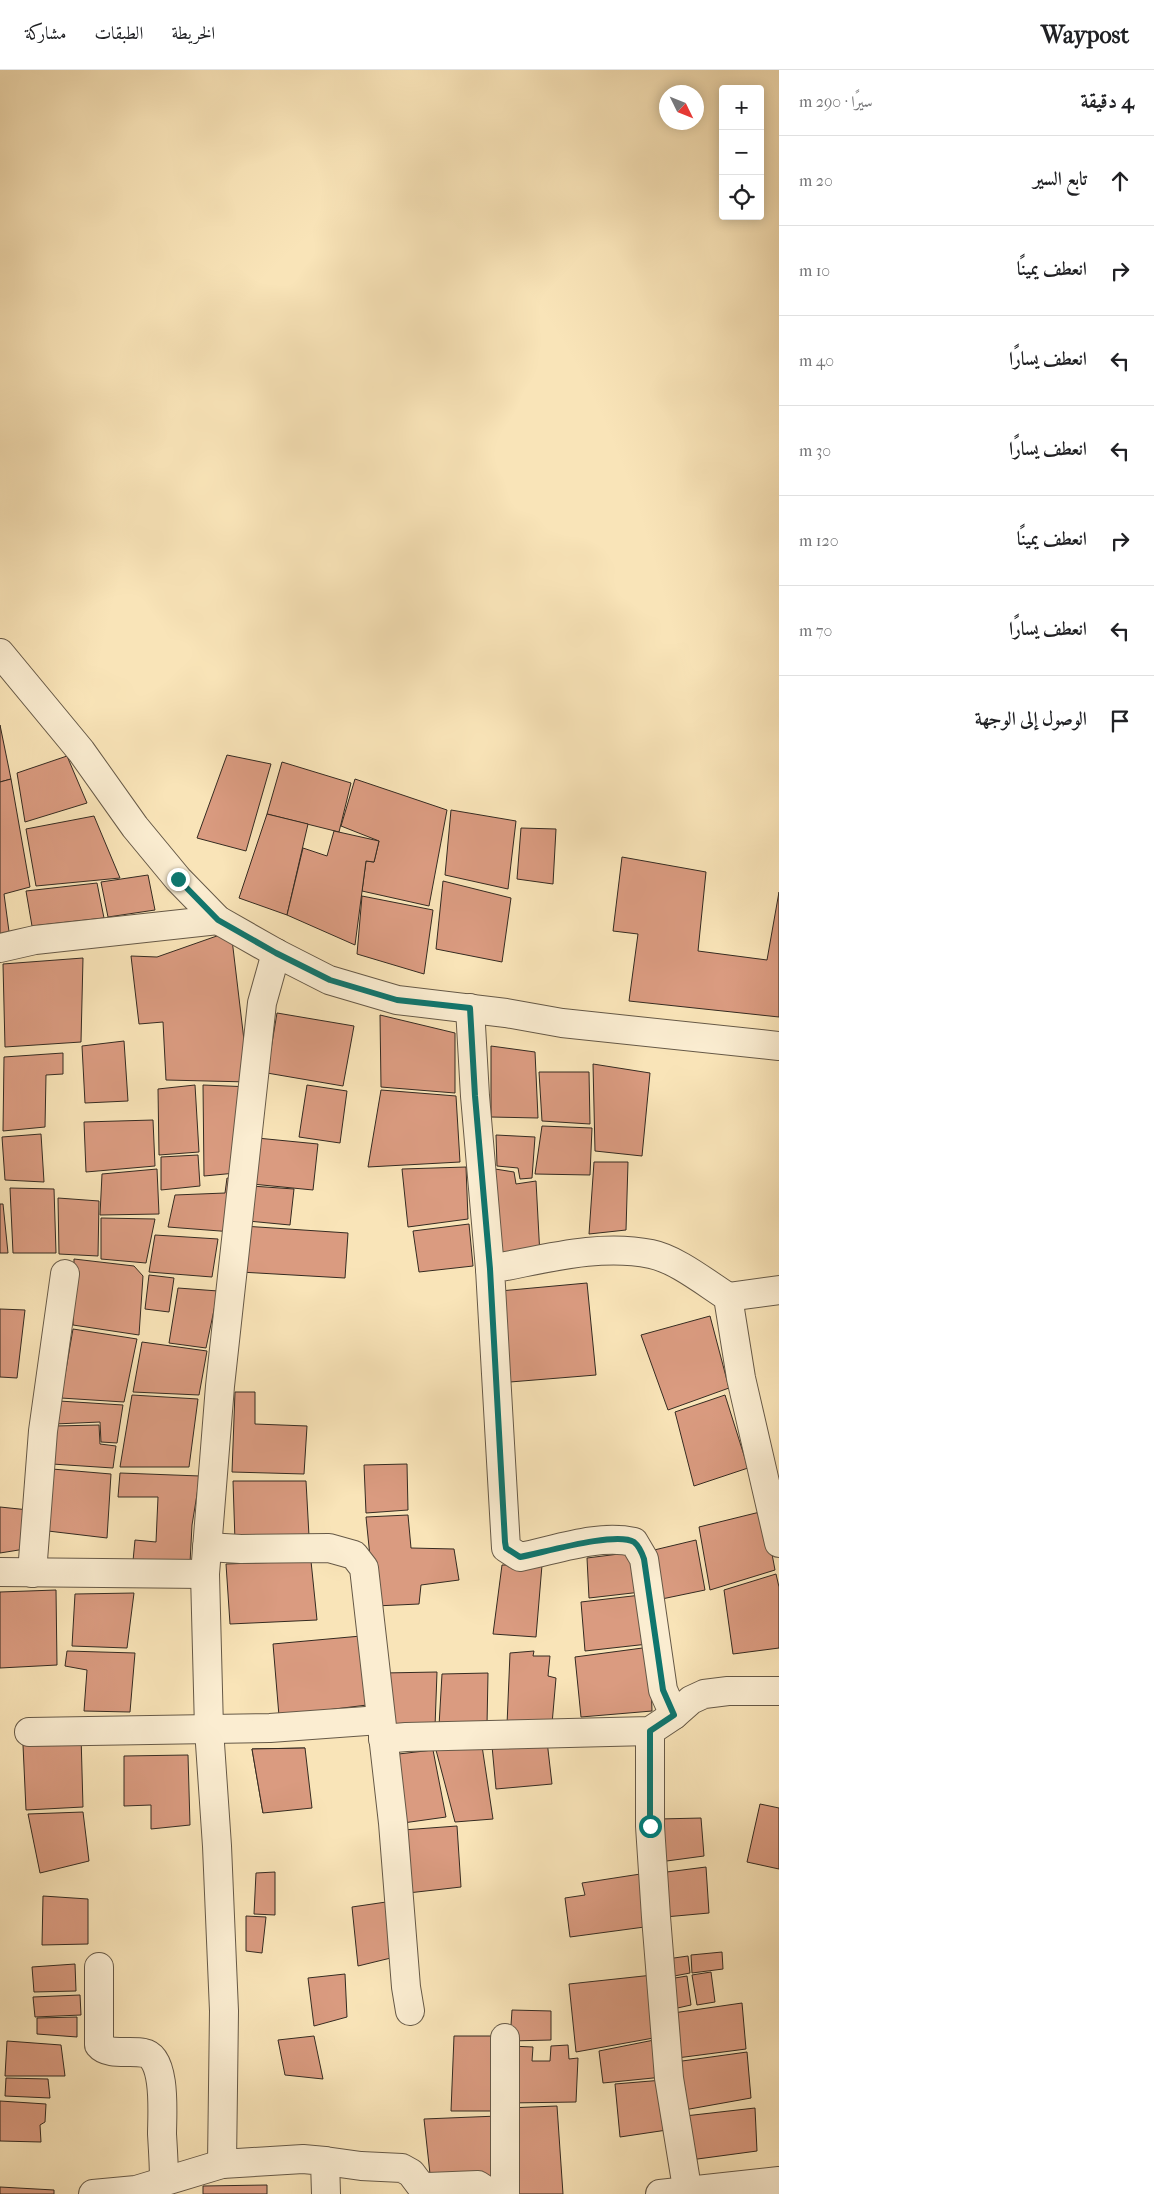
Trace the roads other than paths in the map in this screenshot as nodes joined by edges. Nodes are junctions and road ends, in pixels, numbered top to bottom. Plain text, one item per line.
1 (0, 654) edge
2 (218, 920) junction
3 (0, 948) edge
4 (276, 953) junction
5 (470, 1008) junction
6 (779, 1046) edge
7 (490, 1269) junction
8 (66, 1274) dead end
9 (779, 1290) edge
10 (728, 1297) junction
11 (779, 1543) edge
12 (207, 1547) junction
13 (0, 1572) edge
14 (32, 1573) junction
15 (204, 1574) junction
16 (779, 1691) edge
17 (674, 1715) junction
18 (209, 1729) junction
19 (382, 1730) junction
20 (650, 1731) junction
21 (29, 1732) dead end
22 (98, 1967) dead end
23 (410, 2012) dead end
24 (505, 2038) dead end
25 (324, 2161) junction
26 (222, 2164) junction
27 (164, 2181) junction
28 (779, 2185) edge
29 (688, 2192) edge
30 (93, 2194) edge
31 (326, 2194) edge
32 (492, 2194) edge
33 (505, 2194) edge
34 (660, 2194) edge

1 - 2 street
2 - 3 street
2 - 4 street
4 - 5 street
4 - 12 street
5 - 6 street
5 - 7 street
7 - 10 street
7 - 17 street
8 - 14 street
9 - 10 street
10 - 11 street
12 - 15 street
12 - 19 street
13 - 14 street
14 - 15 street
15 - 18 street
16 - 17 street
17 - 20 street
18 - 19 street
18 - 21 street
18 - 26 street
19 - 20 street
19 - 23 street
20 - 29 street
22 - 27 street
24 - 33 street
25 - 26 street
25 - 31 street
25 - 32 street
26 - 27 street
27 - 30 street
28 - 29 street
29 - 34 street

